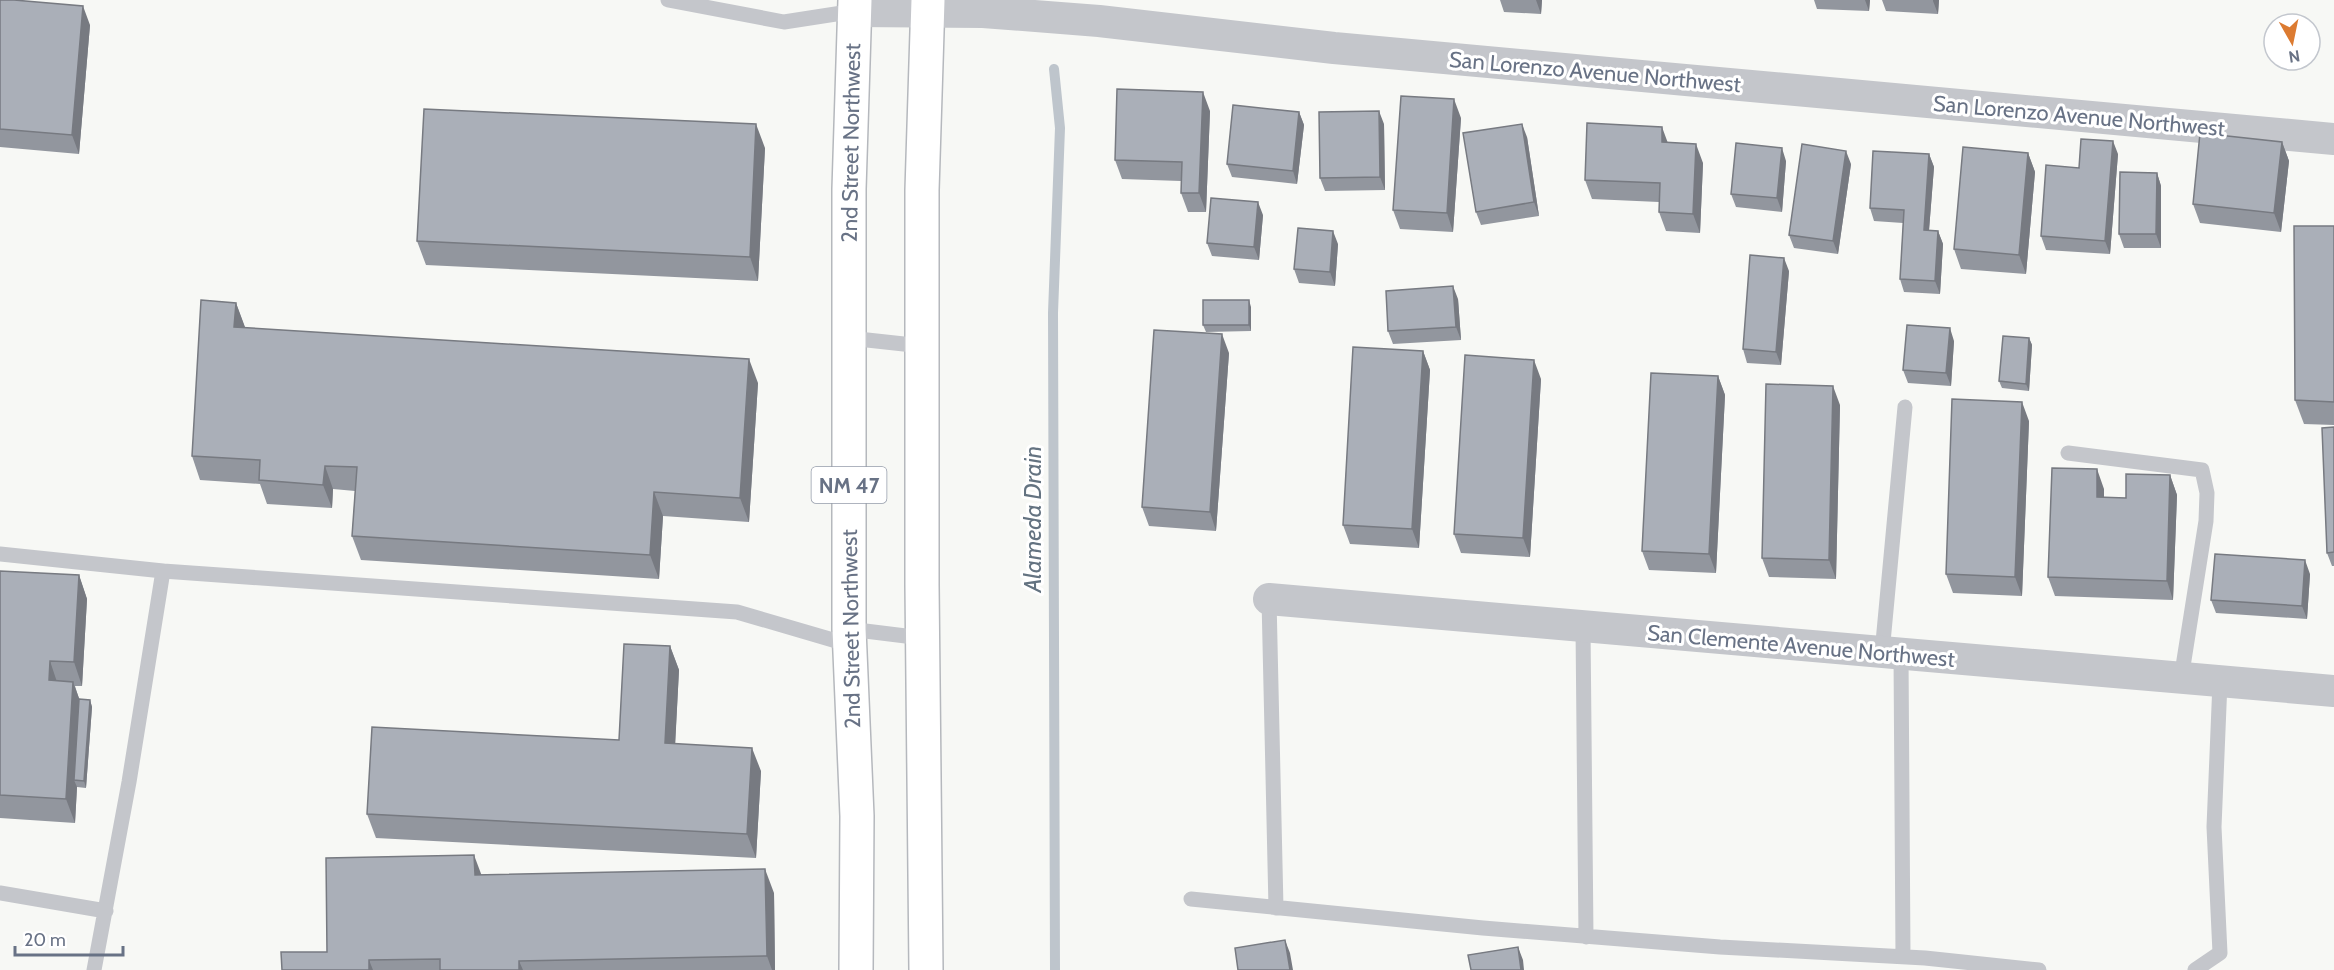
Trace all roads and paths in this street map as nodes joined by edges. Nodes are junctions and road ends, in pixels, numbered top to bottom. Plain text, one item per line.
1 (668, 0) edge
2 (855, 6) edge
3 (928, 6) edge
4 (2334, 140) edge
5 (849, 338) junction
6 (922, 346) junction
7 (1905, 407) dead end
8 (2068, 453) dead end
9 (0, 554) edge
10 (163, 572) junction
11 (1269, 599) joint
12 (1583, 627) junction
13 (849, 637) junction
14 (922, 638) junction
15 (1891, 654) junction
16 (2181, 679) junction
17 (2220, 682) junction
18 (2334, 691) edge
19 (0, 892) edge
20 (1191, 899) dead end
21 (1276, 908) junction
22 (106, 911) junction
23 (1586, 936) junction
24 (1902, 956) junction
25 (94, 970) edge
26 (856, 970) edge
27 (926, 970) edge
28 (2039, 970) edge
29 (2194, 970) edge

1 - 2 lane
2 - 3 street, San Lorenzo Avenue Northwest
2 - 5 main road, 2nd Street Northwest / NM 47
3 - 4 street, San Lorenzo Avenue Northwest
3 - 6 main road
5 - 6 lane
5 - 13 main road, 2nd Street Northwest / NM 47
6 - 14 main road
7 - 15 lane
8 - 16 lane
9 - 10 lane
10 - 13 lane
10 - 22 lane
11 - 12 street, San Clemente Avenue Northwest
11 - 21 lane
12 - 15 street, San Clemente Avenue Northwest
12 - 23 lane
13 - 14 lane
13 - 26 main road, 2nd Street Northwest / NM 47
14 - 27 main road
15 - 16 street, San Clemente Avenue Northwest
15 - 24 lane
16 - 17 street, San Clemente Avenue Northwest
17 - 18 street, San Clemente Avenue Northwest
17 - 29 lane
19 - 22 lane
20 - 21 lane
21 - 23 lane
22 - 25 lane
23 - 24 lane
24 - 28 lane

